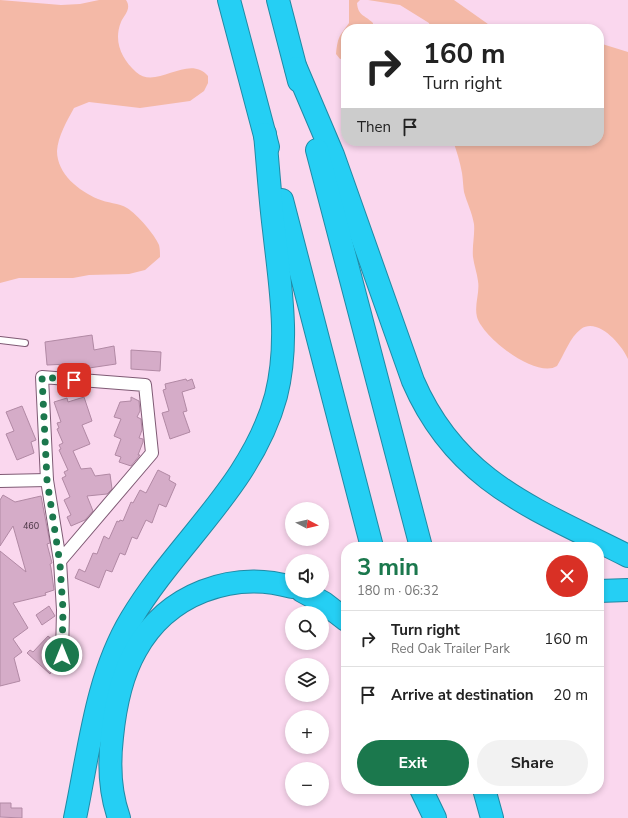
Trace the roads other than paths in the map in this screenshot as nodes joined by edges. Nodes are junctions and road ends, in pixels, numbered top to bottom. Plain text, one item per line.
1 (229, 0) edge
2 (278, 0) edge
3 (296, 68) junction
4 (265, 134) junction
5 (0, 340) edge
6 (25, 343) dead end
7 (47, 480) junction
8 (0, 481) edge
9 (371, 542) edge
10 (420, 542) edge
11 (602, 542) edge
12 (604, 543) edge
13 (628, 556) edge
14 (60, 561) junction
15 (285, 586) edge
16 (628, 590) edge
17 (604, 591) edge
18 (315, 598) edge
19 (341, 616) edge
20 (62, 655) dead end
21 (423, 794) edge
22 (437, 794) edge
23 (485, 794) edge
24 (490, 794) edge
25 (492, 817) edge
26 (75, 818) edge
27 (119, 818) edge
28 (435, 818) edge
29 (443, 818) edge

1 - 4 highway
2 - 3 highway
3 - 10 highway
3 - 11 highway
4 - 9 highway
4 - 26 highway
5 - 6 lane
7 - 8 street
7 - 14 street
7 - 14 street
12 - 13 highway
14 - 20 street
15 - 27 highway
16 - 17 highway
18 - 19 highway
21 - 28 highway
22 - 29 highway
23 - 25 highway
24 - 25 highway

